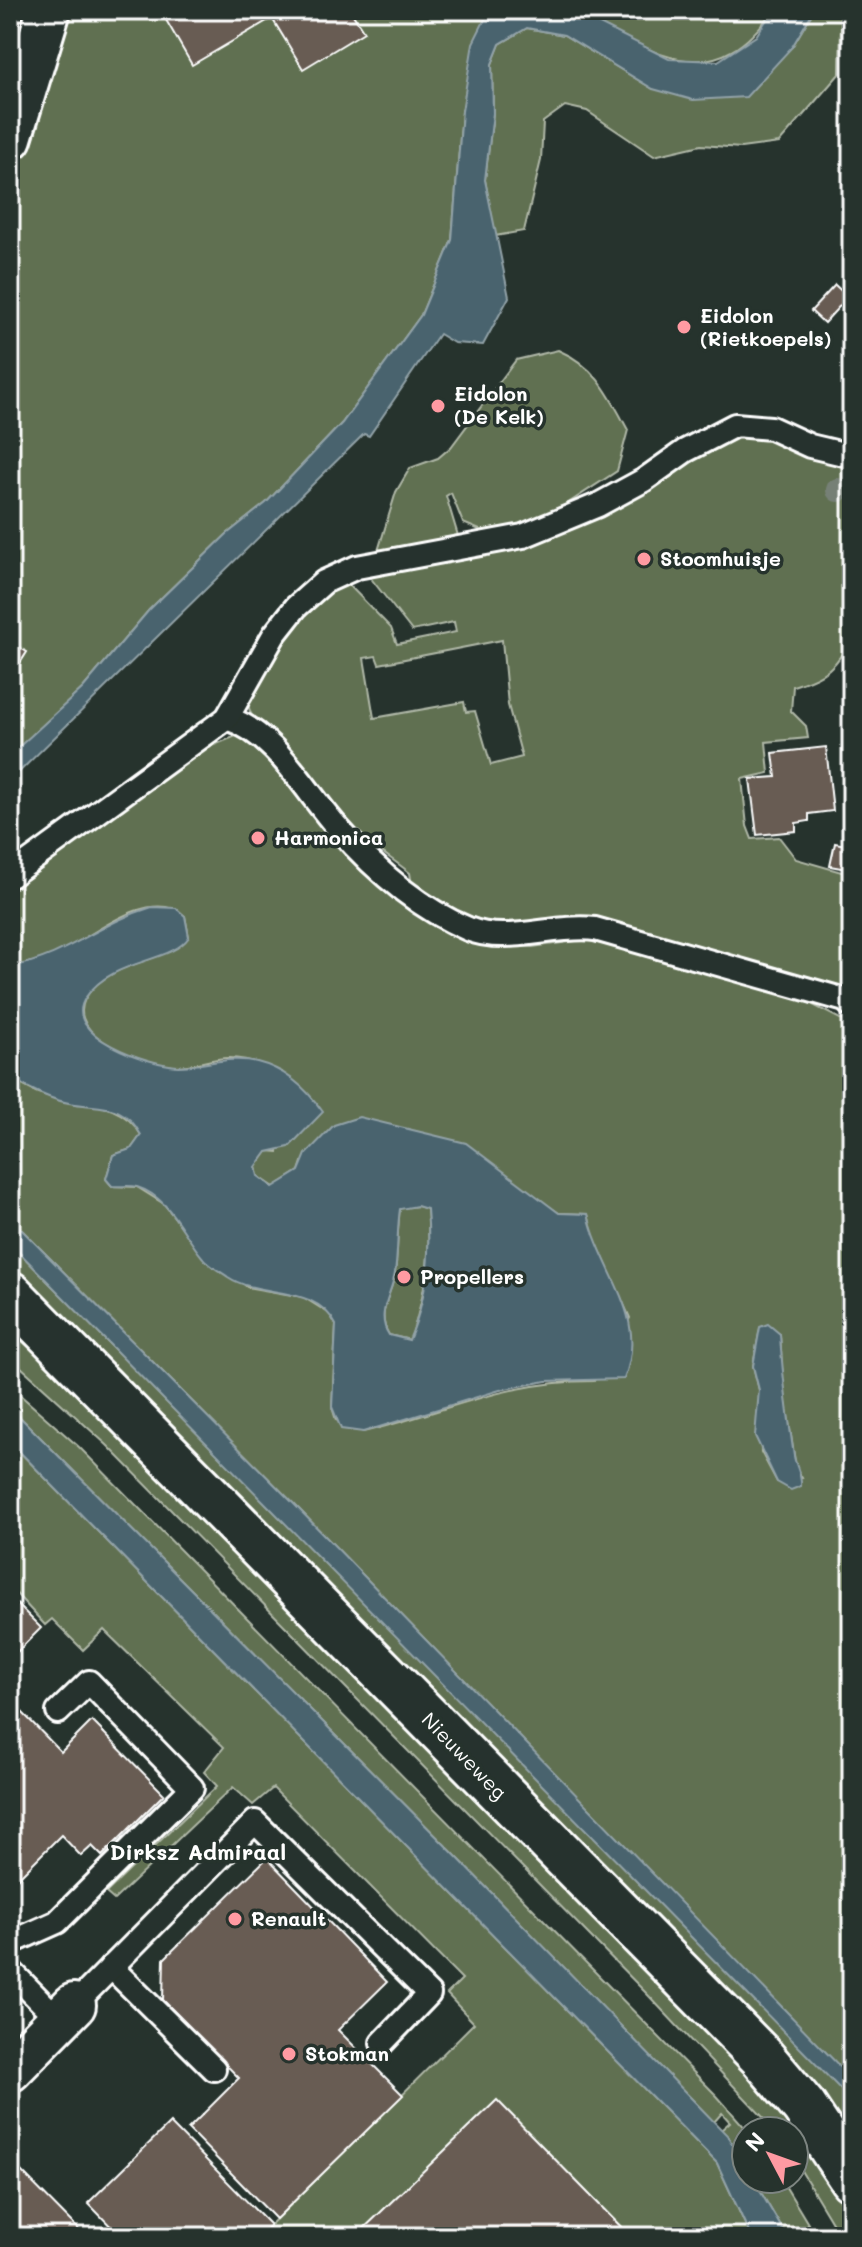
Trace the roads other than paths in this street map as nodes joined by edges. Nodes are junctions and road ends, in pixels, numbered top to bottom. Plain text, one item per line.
1 (49, 10) edge
2 (10, 136) edge
3 (852, 456) edge
4 (227, 718) junction
5 (10, 876) edge
6 (852, 1006) edge
7 (10, 1294) edge
8 (10, 1308) edge
9 (59, 1346) junction
10 (58, 1712) dead end
11 (10, 1943) edge
12 (111, 1967) junction
13 (10, 1970) edge
14 (67, 2013) junction
15 (382, 2043) dead end
16 (214, 2069) dead end
17 (10, 2070) edge
18 (852, 2179) edge

1 - 2 street
3 - 4 lane
4 - 5 lane
4 - 6 lane
7 - 9 street, Nieuweweg
8 - 9 street, Nieuweweg
9 - 18 street, Nieuweweg
10 - 11 lane
12 - 14 lane
12 - 15 lane
12 - 16 lane
13 - 14 lane
14 - 17 street

